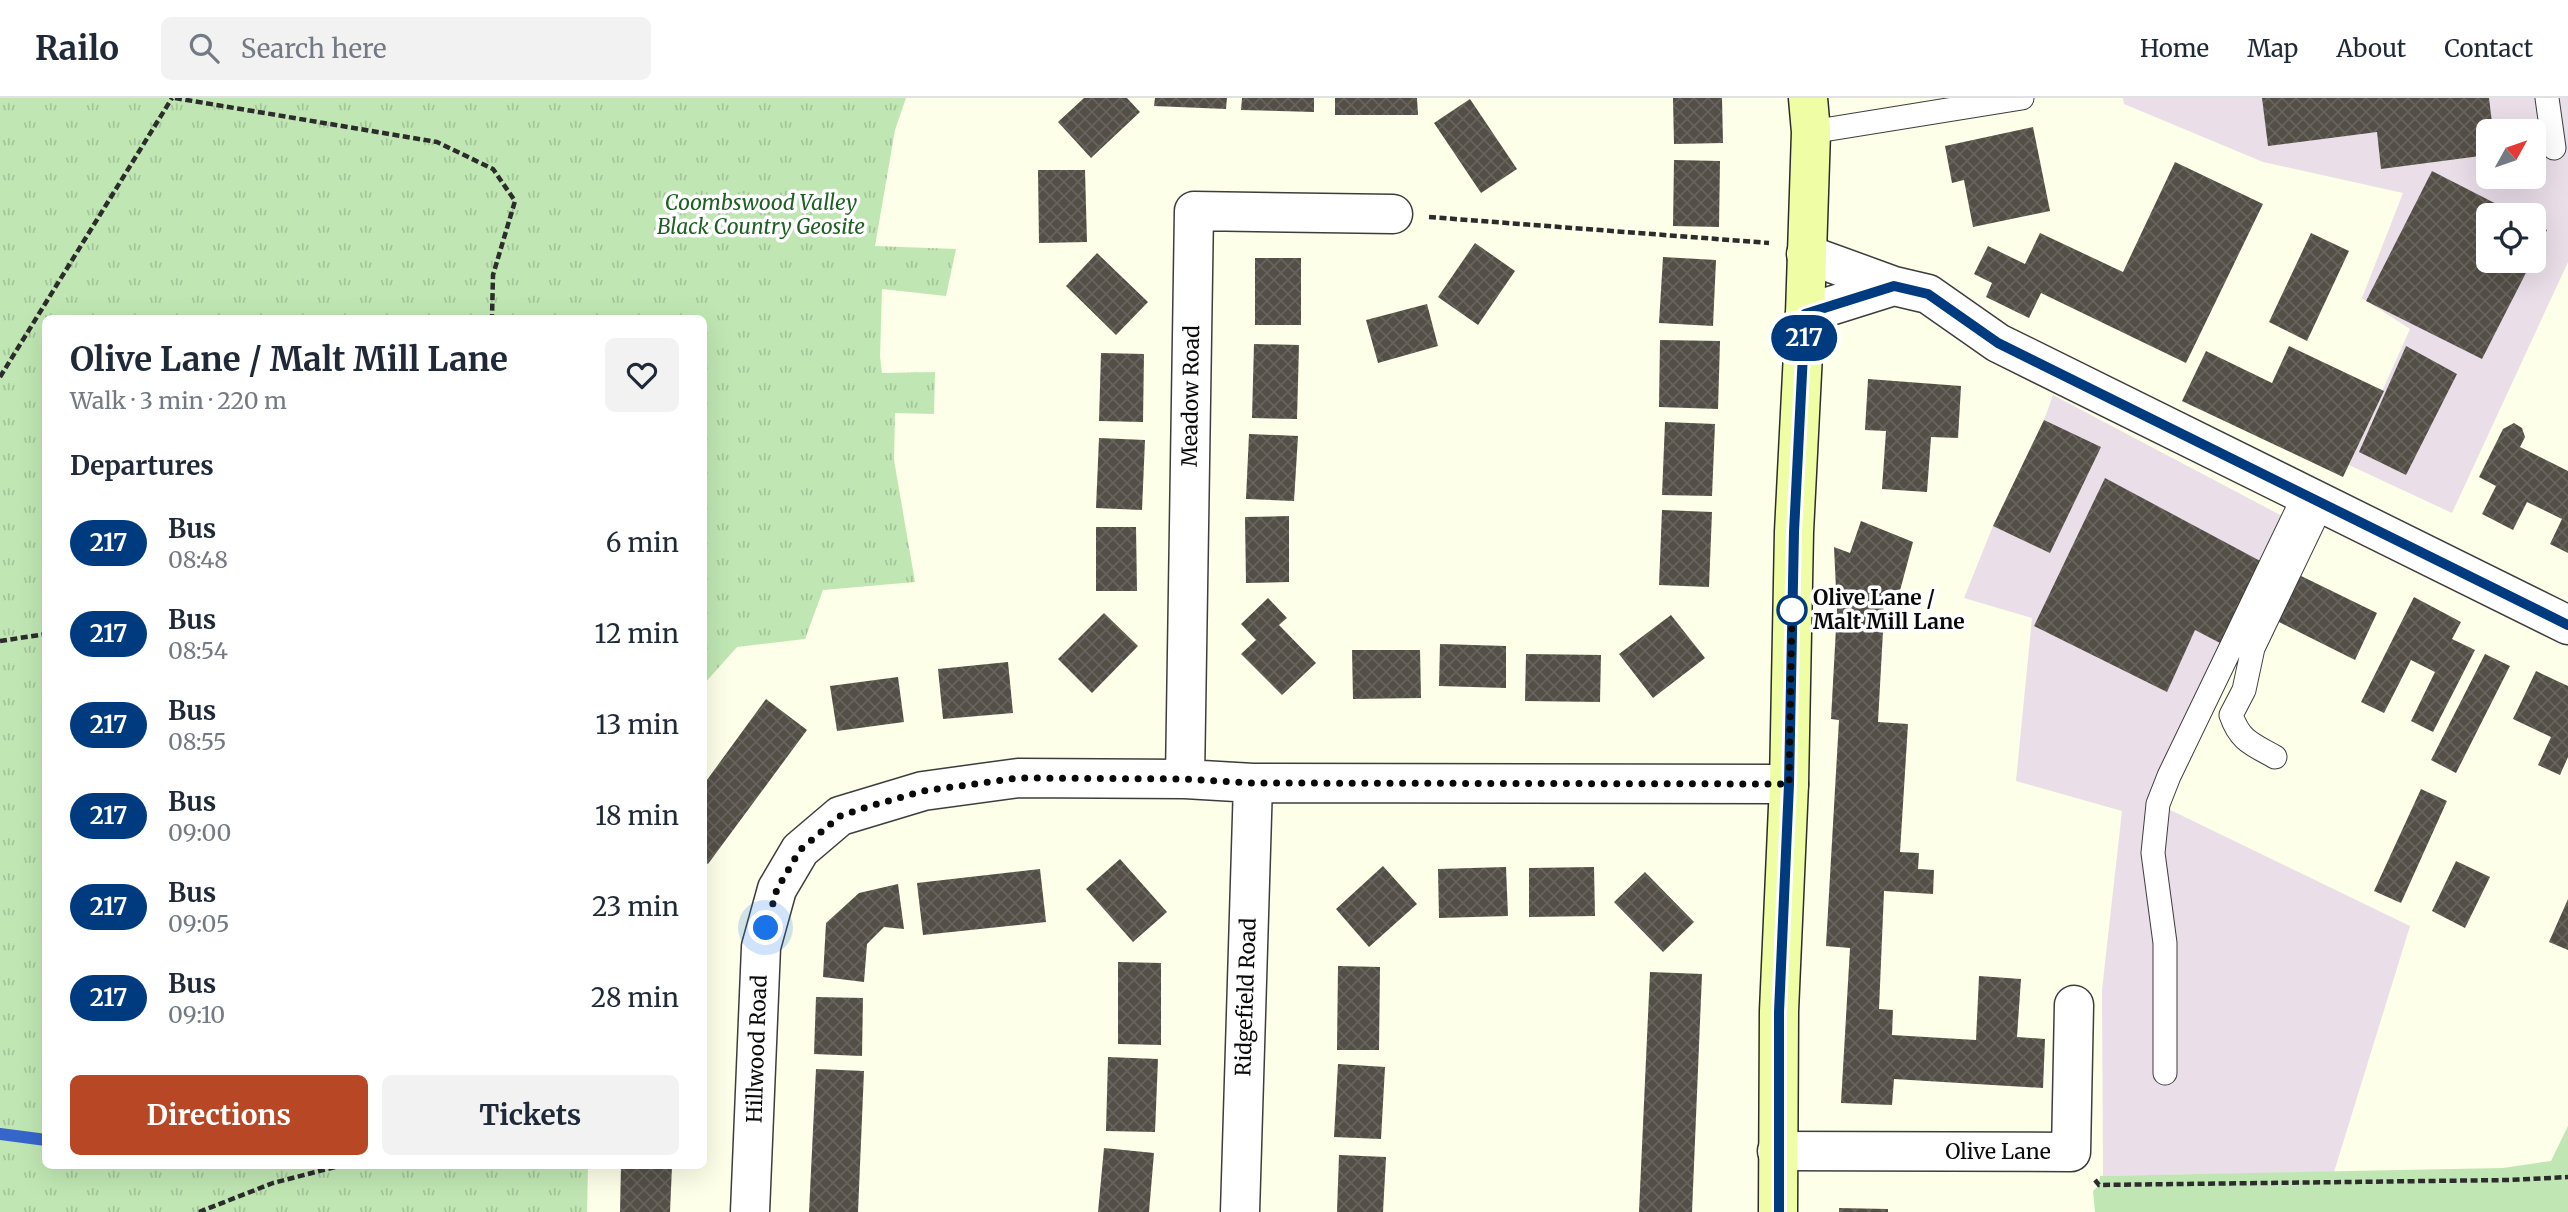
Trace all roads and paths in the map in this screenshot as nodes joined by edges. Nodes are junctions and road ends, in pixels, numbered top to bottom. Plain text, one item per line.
1 (173, 98) edge
2 (2022, 98) edge
3 (2547, 98) edge
4 (1809, 115) edge
5 (2554, 148) dead end
6 (1393, 214) joint
7 (1806, 250) junction
8 (1894, 286) junction
9 (1805, 314) junction
10 (492, 315) edge
11 (0, 377) edge
12 (2313, 500) junction
13 (2568, 625) edge
14 (42, 635) edge
15 (0, 641) edge
16 (2275, 757) dead end
17 (1185, 779) junction
18 (1252, 783) junction
19 (1789, 784) junction
20 (2074, 1005) dead end
21 (2165, 1073) dead end
22 (1777, 1152) junction
23 (2071, 1152) junction
24 (327, 1169) edge
25 (2568, 1177) edge
26 (199, 1212) edge
27 (750, 1212) edge
28 (1240, 1212) edge
29 (1779, 1212) edge

1 - 10 path
1 - 11 path
2 - 4 lane
3 - 5 lane
4 - 7 street
6 - 7 path
6 - 17 street, Meadow Road
7 - 8 street
7 - 9 street
8 - 9 street
8 - 12 street
9 - 19 street
12 - 13 street
12 - 16 lane
12 - 21 lane
14 - 15 path
17 - 18 street, Hillwood Road
17 - 27 street, Hillwood Road
18 - 19 street, Hillwood Road
18 - 28 street, Ridgefield Road
19 - 22 street
20 - 23 street, Olive Lane
22 - 23 street, Olive Lane
22 - 29 street
23 - 25 path
24 - 26 path

